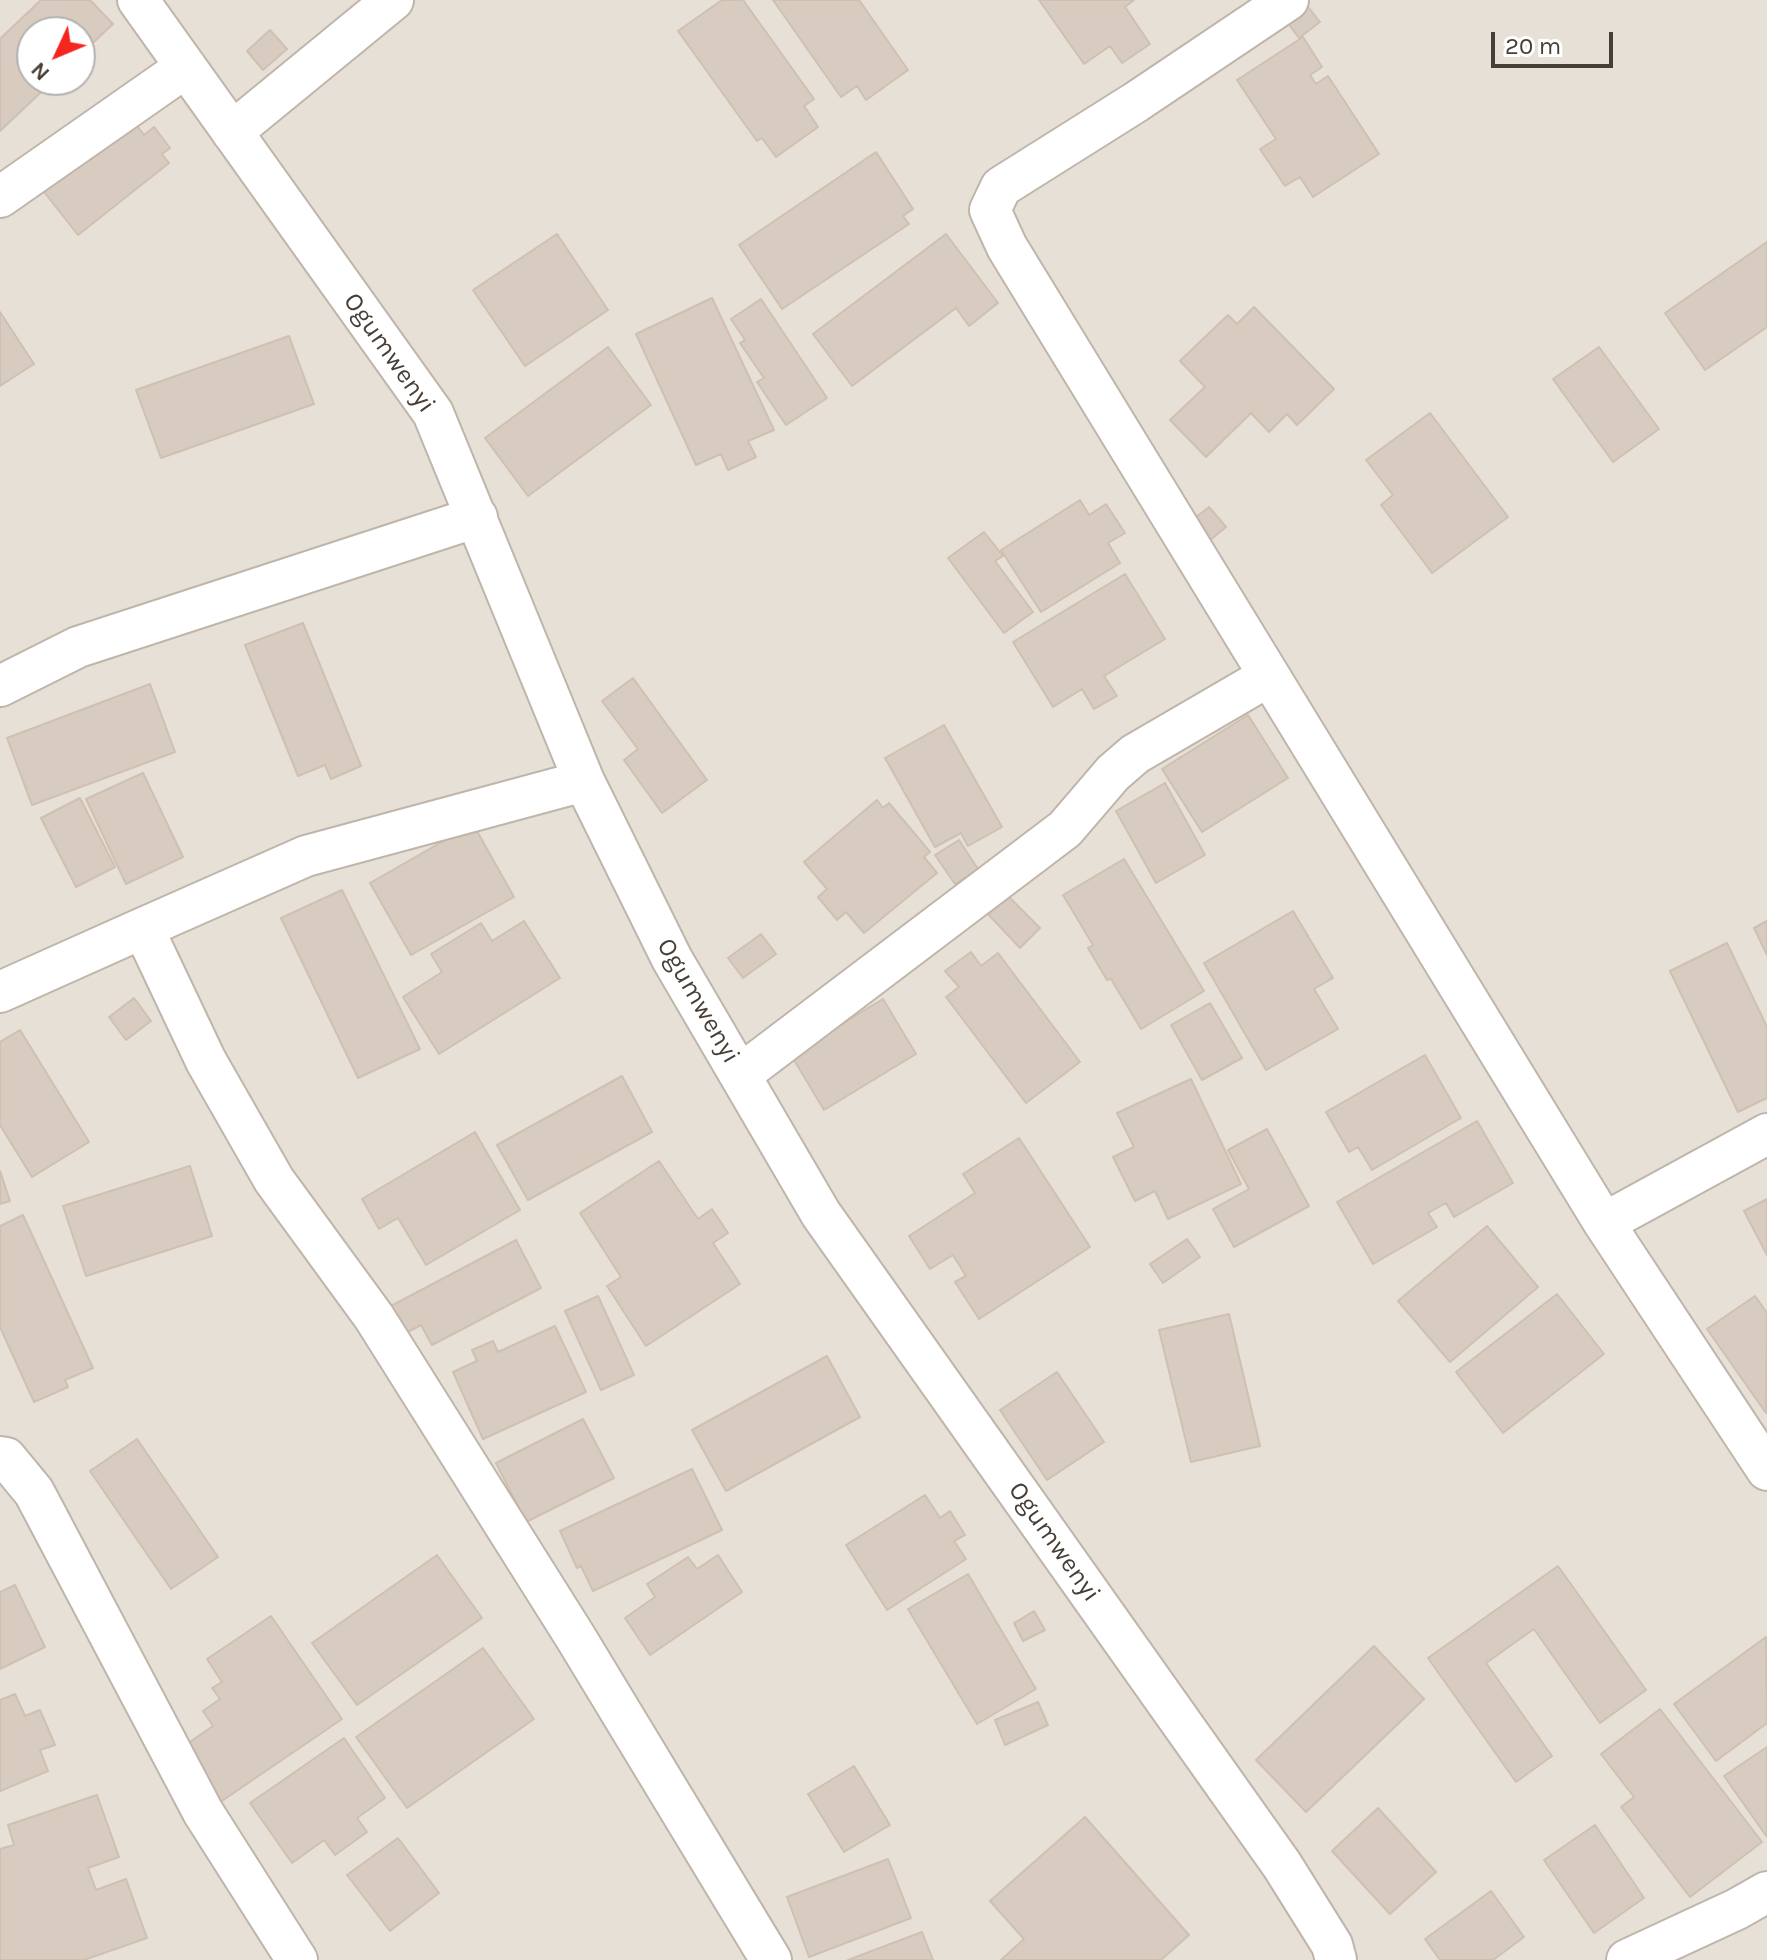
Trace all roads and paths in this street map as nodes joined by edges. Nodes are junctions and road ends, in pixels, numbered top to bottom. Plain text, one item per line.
1 (138, 0) edge
2 (393, 0) edge
3 (1288, 0) edge
4 (186, 67) junction
5 (232, 132) junction
6 (0, 197) edge
7 (477, 517) junction
8 (1269, 676) junction
9 (0, 686) edge
10 (584, 781) junction
11 (143, 928) junction
12 (0, 992) edge
13 (740, 1075) junction
14 (1767, 1134) edge
15 (1604, 1223) junction
16 (0, 1457) edge
17 (1767, 1470) edge
18 (1767, 1892) edge
19 (297, 1960) edge
20 (771, 1960) edge
21 (1336, 1960) edge
22 (1627, 1960) edge

1 - 4 street, Ogumwenyi
2 - 5 street
3 - 8 street
4 - 5 street, Ogumwenyi
4 - 6 street
5 - 7 street, Ogumwenyi
7 - 9 street
7 - 10 street, Ogumwenyi
8 - 13 street
8 - 15 street
10 - 11 street
10 - 13 street, Ogumwenyi
11 - 12 street
11 - 20 street
13 - 21 street, Ogumwenyi
14 - 15 street
15 - 17 street
16 - 19 street
18 - 22 street

